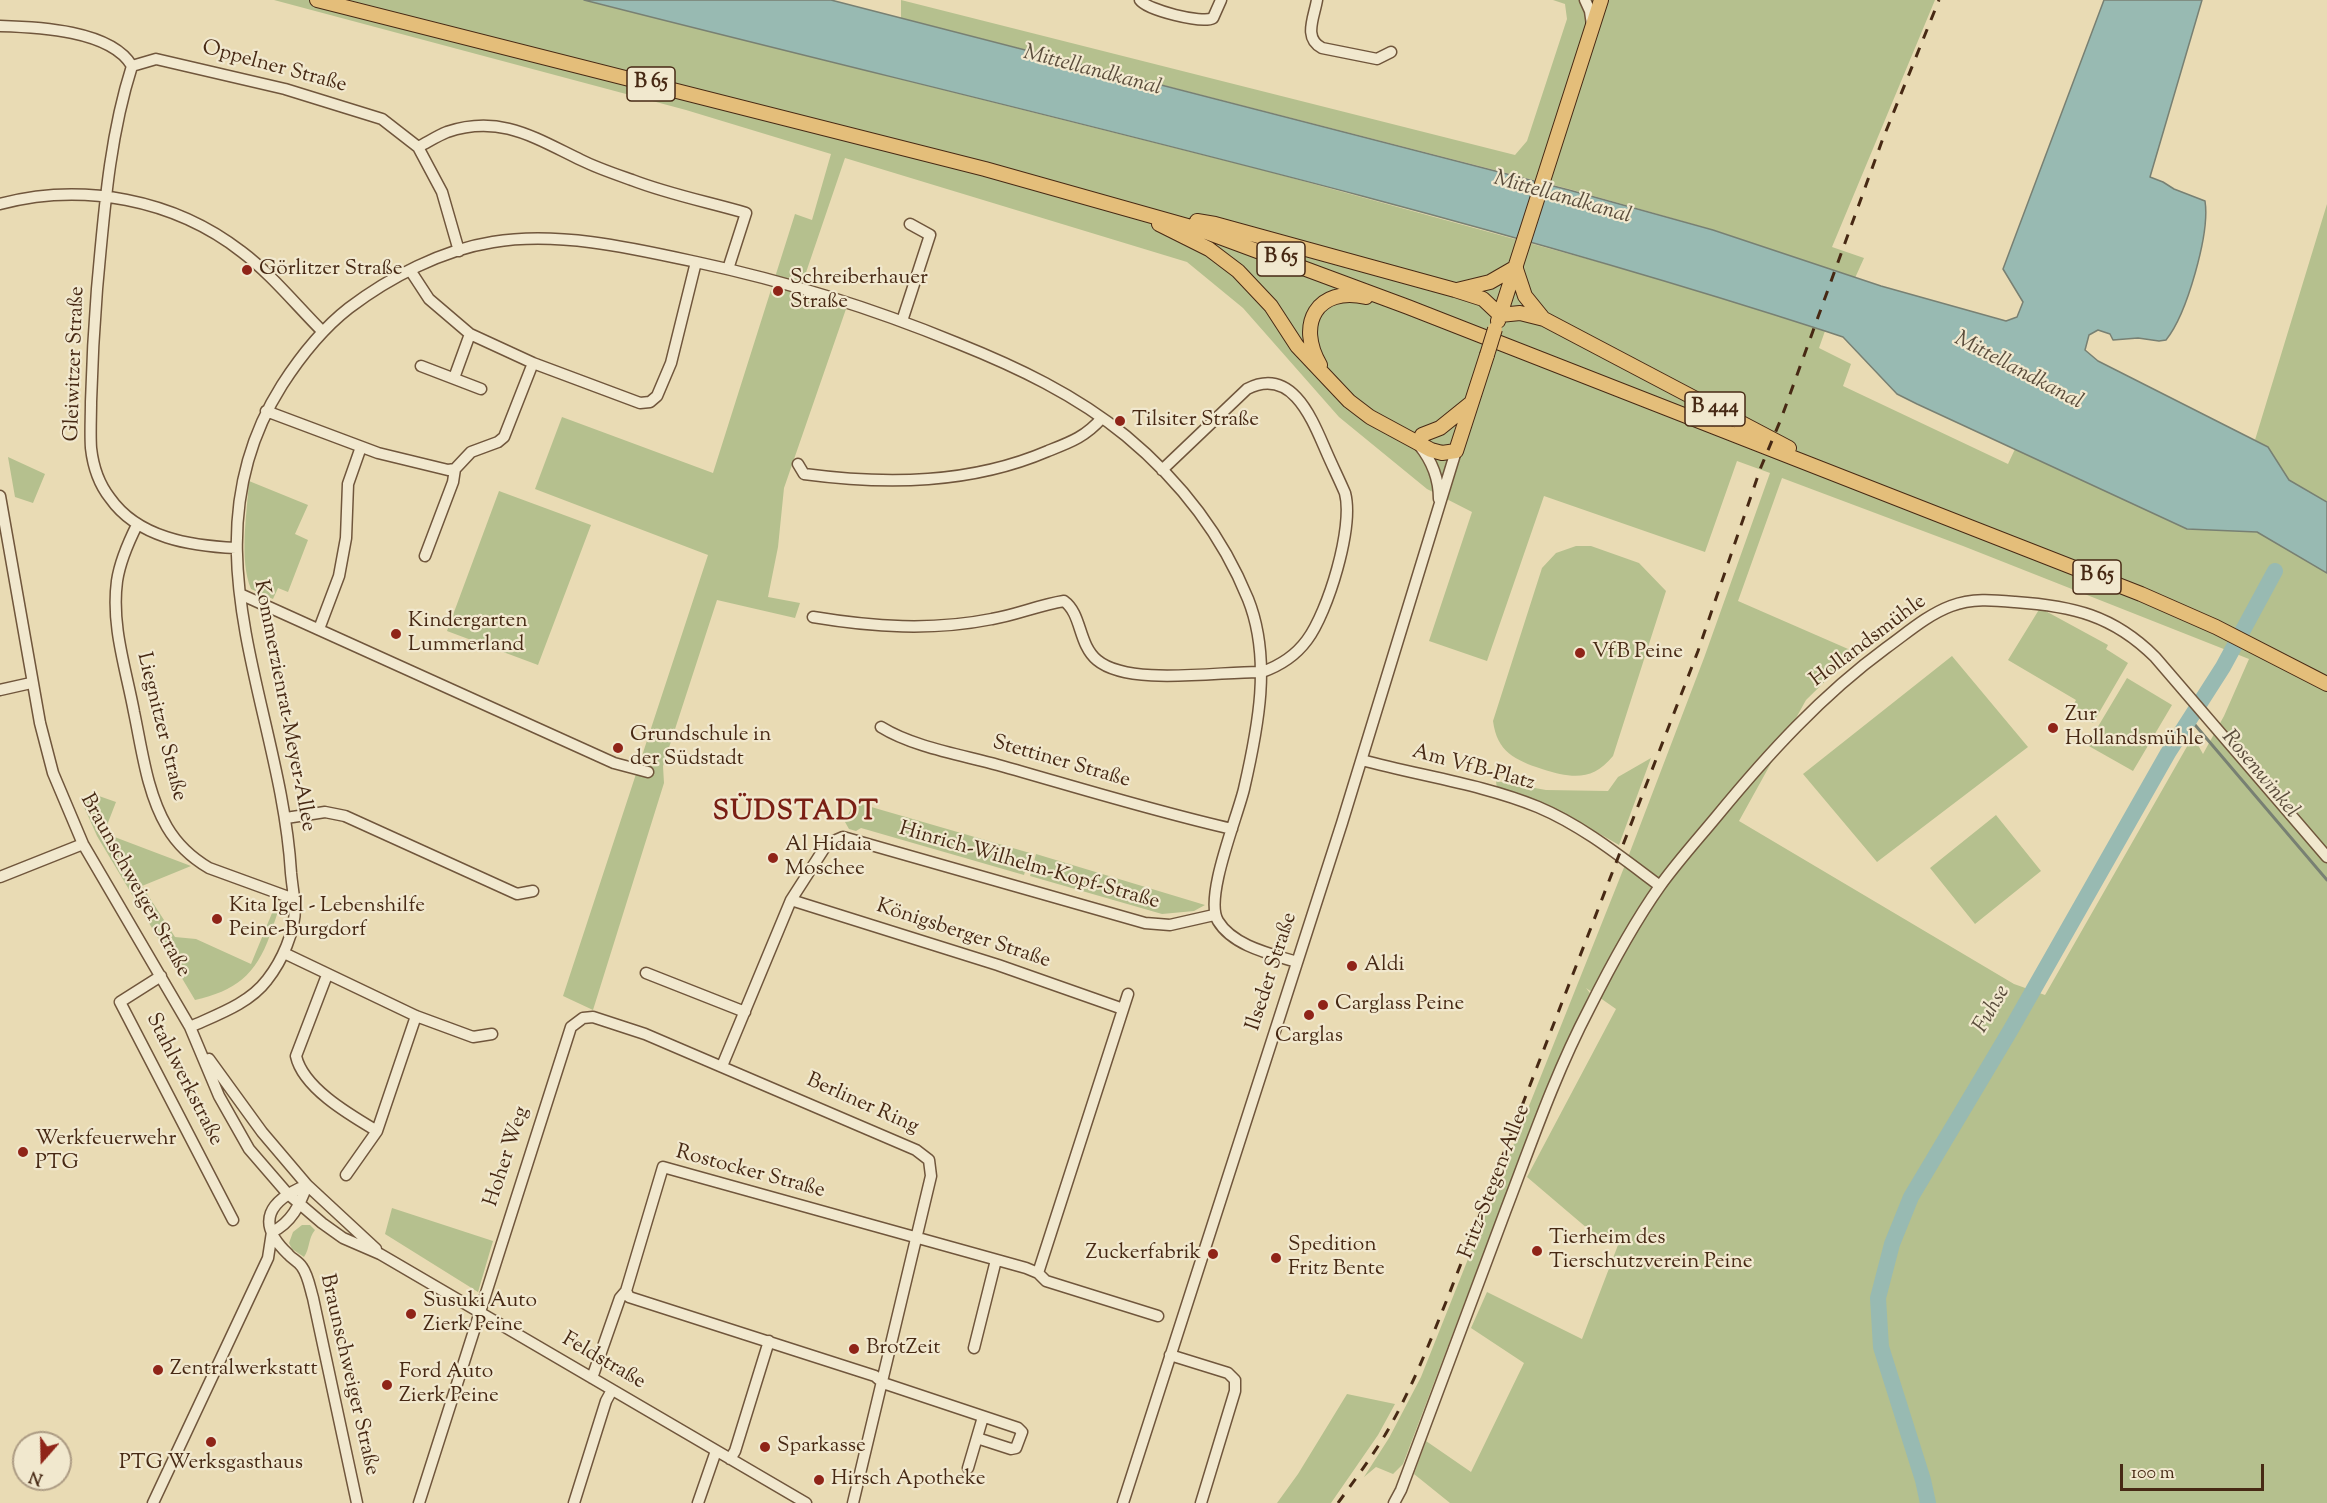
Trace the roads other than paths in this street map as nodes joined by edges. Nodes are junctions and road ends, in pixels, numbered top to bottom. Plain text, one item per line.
1 (317, 0) edge
2 (1140, 0) edge
3 (1221, 0) edge
4 (1317, 0) edge
5 (1585, 0) edge
6 (1601, 0) edge
7 (0, 26) edge
8 (1592, 27) junction
9 (1391, 52) dead end
10 (132, 66) junction
11 (418, 147) junction
12 (106, 195) junction
13 (0, 204) edge
14 (1128, 208) junction
15 (1153, 215) junction
16 (909, 224) dead end
17 (459, 251) junction
18 (696, 262) junction
19 (1516, 267) junction
20 (728, 269) junction
21 (410, 270) junction
22 (1455, 290) junction
23 (1408, 307) junction
24 (1544, 319) junction
25 (902, 321) junction
26 (1498, 322) junction
27 (323, 332) junction
28 (470, 334) junction
29 (533, 363) junction
30 (422, 366) dead end
31 (454, 378) junction
32 (1329, 380) junction
33 (482, 389) dead end
34 (1472, 402) junction
35 (266, 411) junction
36 (1102, 418) junction
37 (1420, 440) junction
38 (361, 447) junction
39 (1456, 451) junction
40 (798, 464) dead end
41 (455, 469) junction
42 (1162, 470) junction
43 (1846, 479) junction
44 (0, 496) edge
45 (1438, 506) junction
46 (137, 525) junction
47 (236, 548) junction
48 (425, 556) dead end
49 (240, 594) junction
50 (813, 617) dead end
51 (319, 629) junction
52 (1262, 672) junction
53 (31, 683) junction
54 (2327, 684) edge
55 (0, 690) edge
56 (881, 727) dead end
57 (1362, 760) junction
58 (648, 772) dead end
59 (286, 818) junction
60 (1232, 829) junction
61 (83, 844) junction
62 (2327, 857) edge
63 (0, 877) edge
64 (1660, 886) junction
65 (533, 891) dead end
66 (294, 899) junction
67 (791, 900) junction
68 (1214, 915) junction
69 (284, 953) junction
70 (1297, 962) junction
71 (646, 973) dead end
72 (327, 975) junction
73 (161, 976) junction
74 (1128, 994) dead end
75 (1123, 1009) junction
76 (745, 1012) junction
77 (416, 1016) junction
78 (583, 1018) joint
79 (190, 1027) junction
80 (492, 1034) dead end
81 (197, 1042) junction
82 (722, 1066) junction
83 (377, 1131) junction
84 (346, 1175) dead end
85 (307, 1185) junction
86 (287, 1193) junction
87 (300, 1206) junction
88 (233, 1220) dead end
89 (272, 1232) junction
90 (915, 1238) junction
91 (380, 1254) junction
92 (996, 1260) junction
93 (1038, 1274) junction
94 (626, 1291) junction
95 (480, 1314) junction
96 (1158, 1316) dead end
97 (769, 1341) junction
98 (974, 1348) dead end
99 (1170, 1355) junction
100 (592, 1378) junction
101 (883, 1383) junction
102 (612, 1390) junction
103 (983, 1417) junction
104 (977, 1438) junction
105 (716, 1451) junction
106 (730, 1459) junction
107 (968, 1468) dead end
108 (153, 1503) edge
109 (357, 1503) edge
110 (419, 1503) edge
111 (574, 1503) edge
112 (698, 1503) edge
113 (806, 1503) edge
114 (853, 1503) edge
115 (1123, 1503) edge
116 (1201, 1503) edge
117 (1394, 1503) edge

1 - 14 main road, B 65
2 - 3 street
4 - 9 street
5 - 8 street
6 - 8 main road
7 - 10 street
8 - 19 main road
10 - 11 street, Oppelner Straße
10 - 12 street
11 - 17 street, Oppelner Straße
11 - 20 street
12 - 13 street
12 - 27 street
12 - 46 street, Gleiwitzer Straße
14 - 15 main road, B 65
14 - 32 main road
15 - 22 main road
15 - 23 main road, B 65
16 - 25 street
17 - 18 street, Kommerzienrat-Meyer-Allee
17 - 21 street, Kommerzienrat-Meyer-Allee
18 - 20 street, Kommerzienrat-Meyer-Allee
18 - 29 street
19 - 22 main road
19 - 24 main road
19 - 26 main road
20 - 25 street, Kommerzienrat-Meyer-Allee
21 - 27 street, Kommerzienrat-Meyer-Allee
21 - 28 street
22 - 26 main road
23 - 32 main road
23 - 43 main road, B 65
24 - 26 main road
24 - 43 main road, B 444
25 - 36 street, Kommerzienrat-Meyer-Allee
26 - 34 main road, bridge
27 - 35 street, Kommerzienrat-Meyer-Allee
28 - 29 street
28 - 31 street
29 - 41 street
30 - 31 street
31 - 33 street
32 - 37 main road
34 - 37 main road
34 - 39 main road
35 - 38 street
35 - 47 street, Kommerzienrat-Meyer-Allee
36 - 40 street
36 - 42 street, Kommerzienrat-Meyer-Allee
37 - 39 main road
37 - 45 street
38 - 41 street
38 - 51 street
39 - 45 street, Ilseder Straße
41 - 48 street
42 - 52 street, Kommerzienrat-Meyer-Allee
42 - 52 street
43 - 54 main road, B 65
44 - 53 street, Braunschweiger Straße
45 - 57 street, Ilseder Straße
46 - 47 street, Gleiwitzer Straße
46 - 66 street, Liegnitzer Straße
47 - 49 street, Kommerzienrat-Meyer-Allee
49 - 51 street
49 - 59 street, Kommerzienrat-Meyer-Allee
50 - 52 street
51 - 58 street
52 - 60 street, Kommerzienrat-Meyer-Allee
53 - 55 street
53 - 61 street, Braunschweiger Straße
56 - 60 street, Stettiner Straße
57 - 64 street, Am VfB-Platz
57 - 70 street, Ilseder Straße
59 - 65 street
59 - 66 street, Kommerzienrat-Meyer-Allee
60 - 68 street, Kommerzienrat-Meyer-Allee
61 - 63 street
61 - 73 street, Braunschweiger Straße
62 - 64 street, Hollandsmühle
64 - 117 street, Fritz-Stegen-Allee
66 - 69 street, Kommerzienrat-Meyer-Allee
67 - 68 street, Hinrich-Wilhelm-Kopf-Straße
67 - 75 street, Königsberger Straße
67 - 76 street
68 - 70 street
69 - 72 street
69 - 79 street, Kommerzienrat-Meyer-Allee
70 - 99 street, Ilseder Straße
71 - 76 street
72 - 77 street
72 - 83 street
73 - 79 street, Braunschweiger Straße
73 - 88 street, Stahlwerkstraße
74 - 75 street
75 - 93 street
76 - 82 street
77 - 80 street
77 - 83 street
78 - 82 street, Berliner Ring
78 - 95 street, Hoher Weg
79 - 81 street, Braunschweiger Straße
81 - 85 street, Braunschweiger Straße
81 - 86 street, Braunschweiger Straße
82 - 90 street, Berliner Ring
83 - 84 street
85 - 86 street
85 - 87 street
85 - 91 street, Feldstraße
86 - 87 street, Braunschweiger Straße
86 - 89 street
87 - 89 street
87 - 91 street, Feldstraße
89 - 108 street
89 - 109 street, Braunschweiger Straße
90 - 92 street
90 - 94 street, Rostocker Straße
90 - 101 street, Berliner Ring
91 - 95 street, Feldstraße
92 - 93 street
92 - 98 street
93 - 96 street
94 - 97 street
94 - 100 street, Rostocker Straße
95 - 100 street, Feldstraße
95 - 110 street, Hoher Weg
97 - 101 street
97 - 106 street
99 - 115 street, Ilseder Straße
99 - 116 street
100 - 102 street, Feldstraße
101 - 103 street
101 - 114 street, Berliner Ring
102 - 105 street, Feldstraße
102 - 111 street
103 - 104 street
103 - 104 street
104 - 107 street
105 - 106 street, Feldstraße
105 - 112 street
106 - 113 street, Feldstraße

